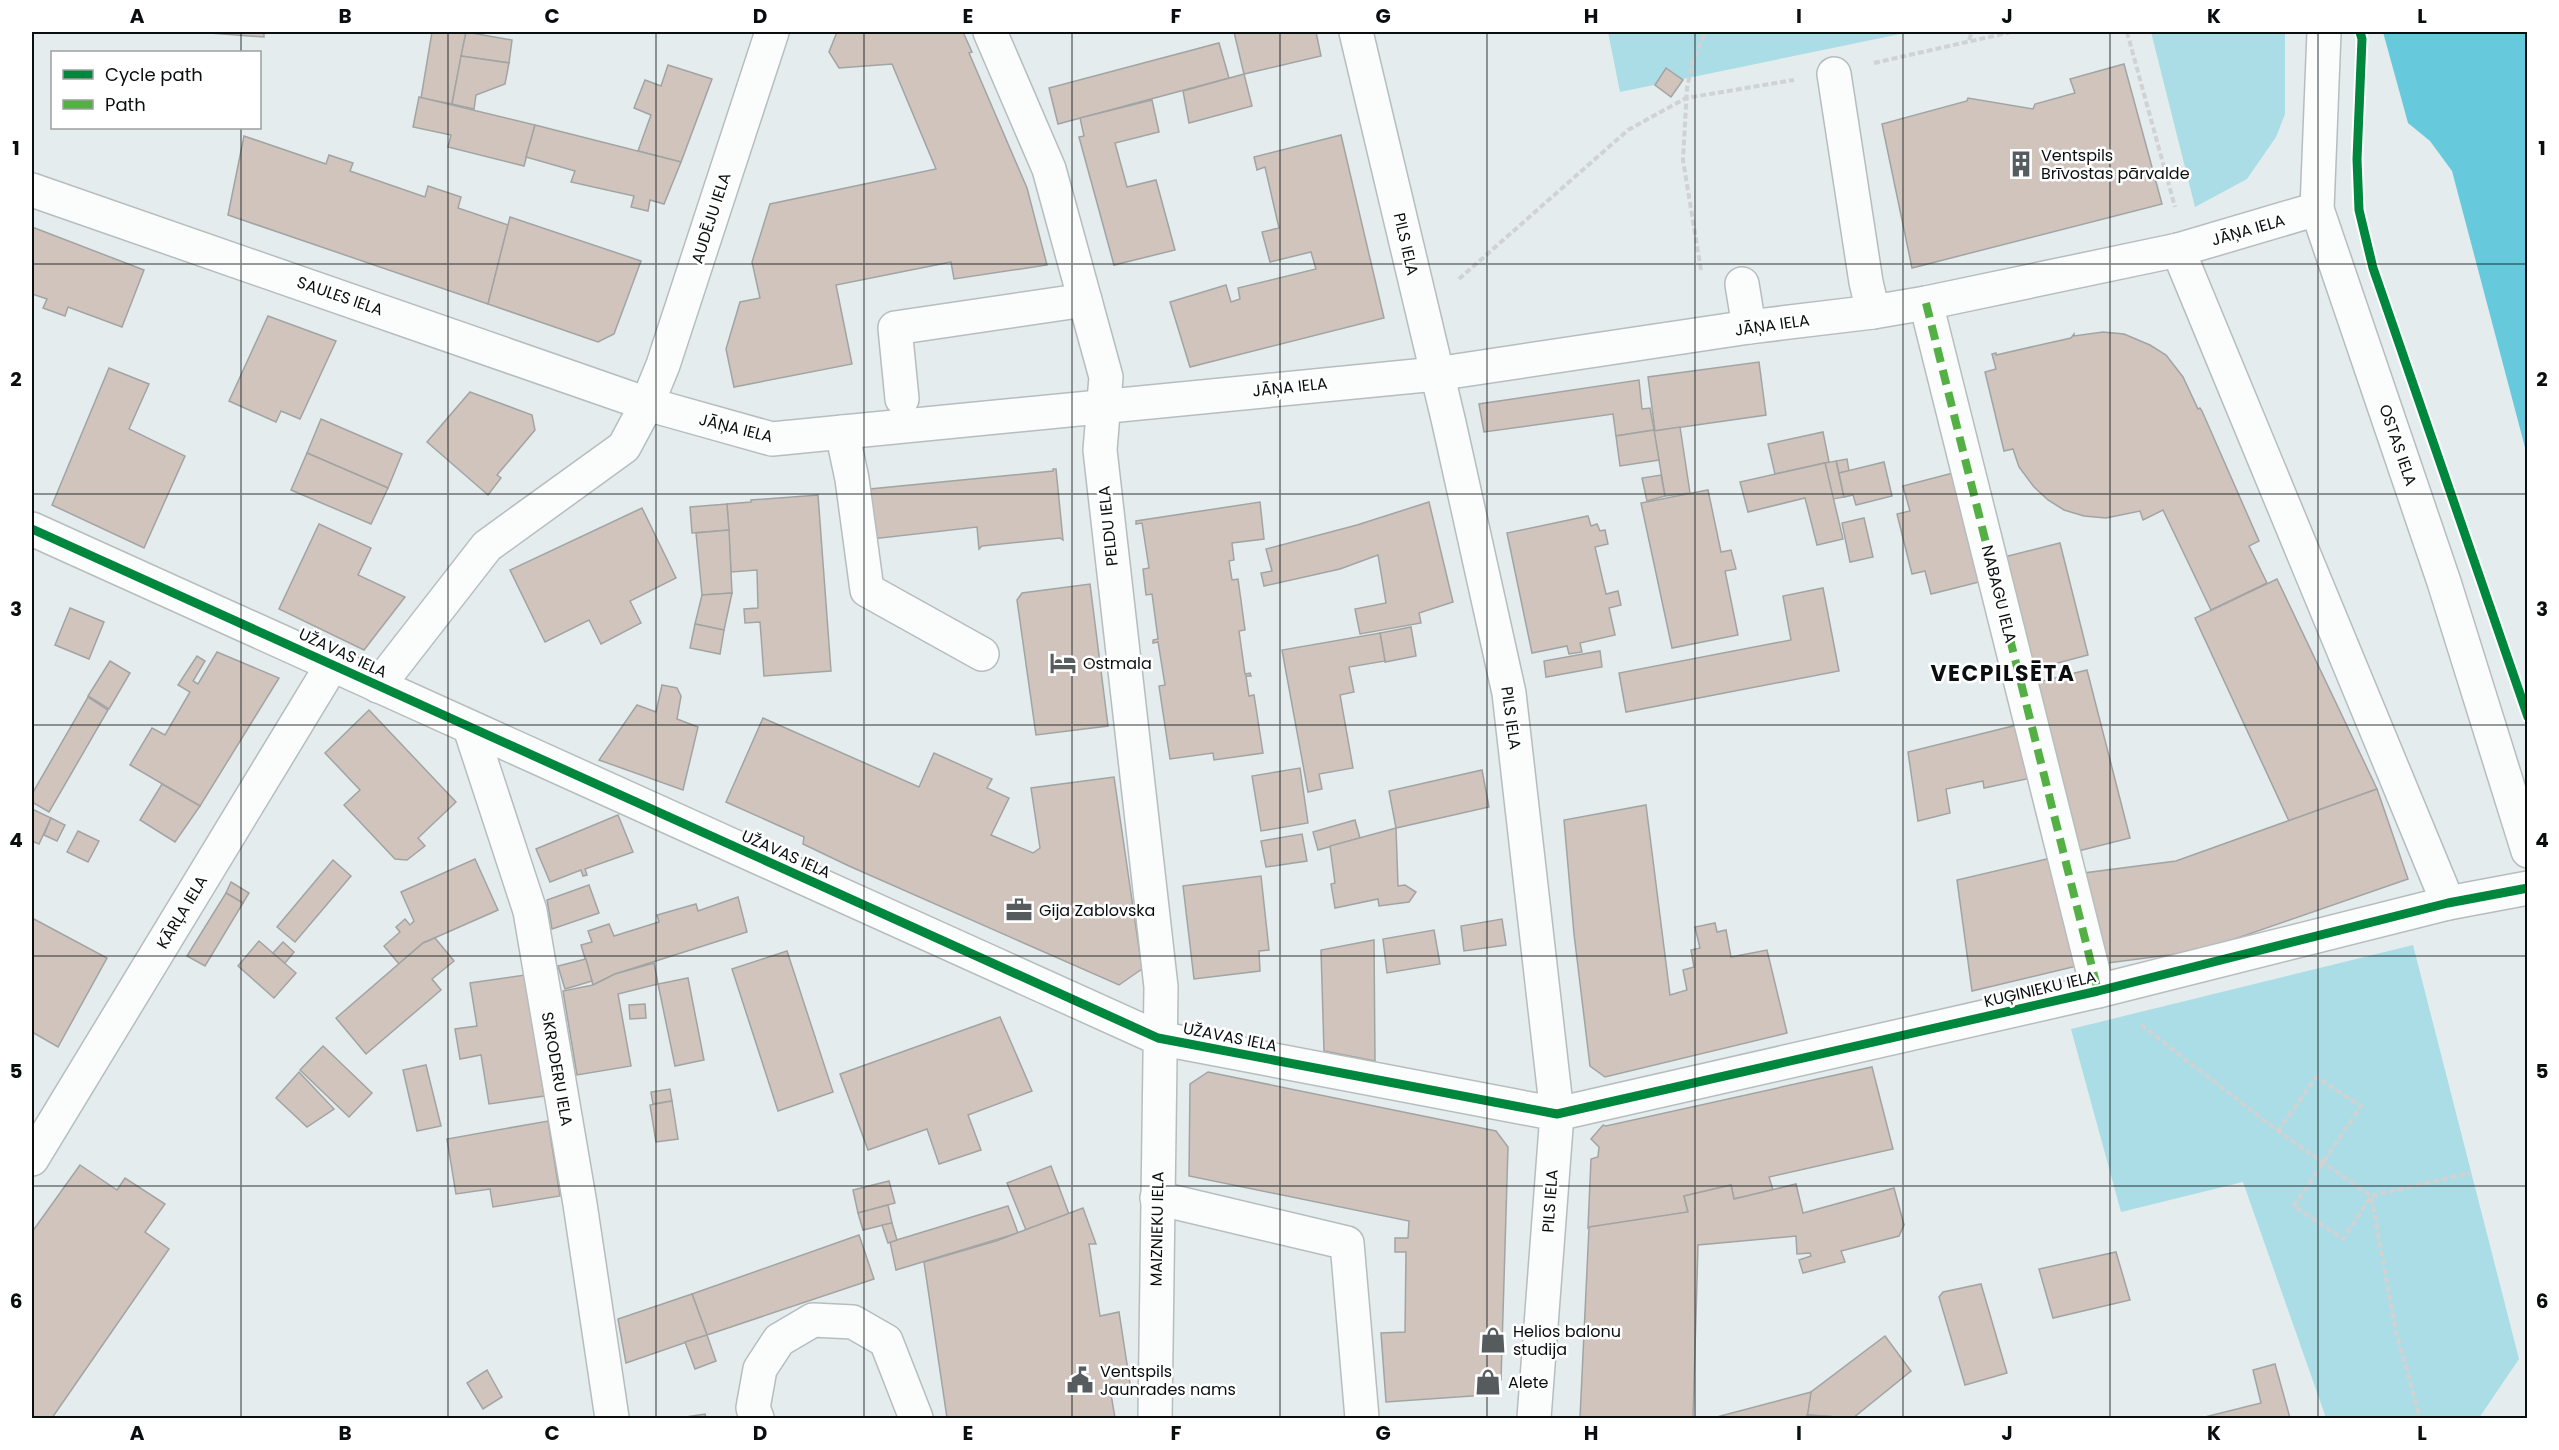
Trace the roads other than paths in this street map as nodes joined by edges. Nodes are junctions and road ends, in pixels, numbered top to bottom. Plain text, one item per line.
1 (772, 32) edge
2 (990, 32) edge
3 (1356, 32) edge
4 (2324, 32) edge
5 (1834, 74) road end
6 (32, 190) edge
7 (2317, 209) junction
8 (2178, 250) junction
9 (1742, 284) dead end
10 (1085, 300) junction
11 (1926, 303) junction
12 (1873, 312) junction
13 (1749, 327) junction
14 (1436, 374) junction
15 (902, 399) dead end
16 (647, 404) junction
17 (1104, 405) junction
18 (842, 432) junction
19 (32, 529) edge
20 (982, 654) dead end
21 (332, 665) junction
22 (378, 686) junction
23 (470, 728) junction
24 (2528, 851) edge
25 (2528, 888) edge
26 (2448, 903) junction
27 (2098, 991) junction
28 (1158, 1038) junction
29 (1557, 1114) junction
30 (32, 1159) edge
31 (1158, 1198) junction
32 (612, 1419) edge
33 (757, 1419) edge
34 (916, 1419) edge
35 (1155, 1419) edge
36 (1362, 1419) edge
37 (1534, 1419) edge

1 - 16 street, AUDĒJU IELA
2 - 10 street, PELDU IELA
3 - 14 street, PILS IELA
4 - 7 street, OSTAS IELA
5 - 12 street
6 - 16 street, SAULES IELA
7 - 8 street, JĀŅA IELA
7 - 24 street, OSTAS IELA
8 - 11 street, JĀŅA IELA
8 - 26 street
9 - 13 street
10 - 15 street
10 - 17 street, PELDU IELA
11 - 12 street, JĀŅA IELA
11 - 27 street, NABAGU IELA
12 - 13 street, JĀŅA IELA
13 - 14 street, JĀŅA IELA
14 - 17 street, JĀŅA IELA
14 - 29 street, PILS IELA
16 - 18 street, JĀŅA IELA
16 - 22 street
17 - 18 street, JĀŅA IELA
17 - 28 street, PELDU IELA
18 - 20 street
19 - 21 street, UŽAVAS IELA
21 - 22 street, UŽAVAS IELA
21 - 30 street, KĀRĻA IELA
22 - 23 street, UŽAVAS IELA
23 - 28 street, UŽAVAS IELA
23 - 32 street, SKRODERU IELA
25 - 26 street, KUĢINIEKU IELA
26 - 27 street, KUĢINIEKU IELA
27 - 29 street, KUĢINIEKU IELA
28 - 29 street, UŽAVAS IELA
28 - 31 street, MAIZNIEKU IELA
29 - 37 street, PILS IELA
31 - 35 street, MAIZNIEKU IELA
31 - 36 street
33 - 34 street

